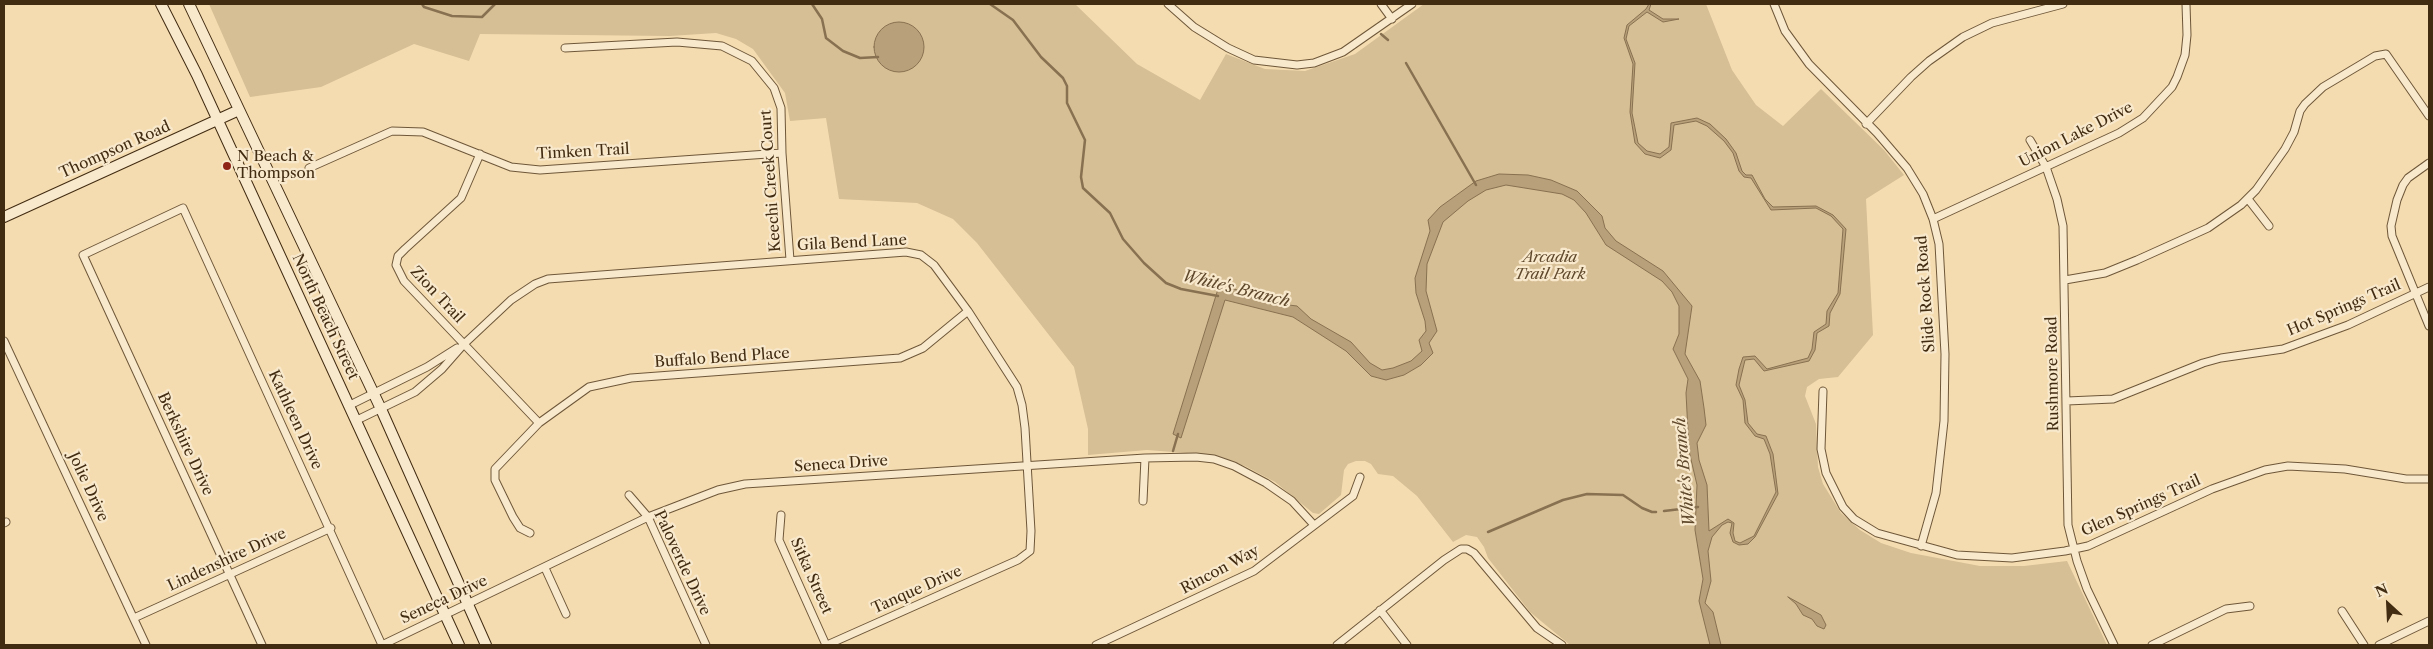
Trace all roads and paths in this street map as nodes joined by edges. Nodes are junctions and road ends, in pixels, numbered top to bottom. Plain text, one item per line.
1 (161, 4) edge
2 (189, 4) edge
3 (1168, 4) edge
4 (1381, 4) edge
5 (1412, 4) edge
6 (1774, 4) edge
7 (2062, 4) edge
8 (2186, 4) edge
9 (1392, 18) junction
10 (564, 48) dead end
11 (239, 110) junction
12 (2429, 116) edge
13 (218, 120) junction
14 (1866, 124) junction
15 (2030, 140) dead end
16 (782, 153) junction
17 (480, 154) junction
18 (2429, 163) edge
19 (2046, 167) junction
20 (309, 168) dead end
21 (2248, 199) junction
22 (4, 217) edge
23 (1933, 219) junction
24 (2269, 226) dead end
25 (83, 256) joint
26 (790, 260) junction
27 (2065, 280) junction
28 (2429, 287) edge
29 (2415, 294) junction
30 (968, 311) junction
31 (2429, 326) edge
32 (4, 341) edge
33 (464, 344) junction
34 (1823, 391) dead end
35 (374, 394) junction
36 (2067, 401) junction
37 (350, 405) junction
38 (381, 409) junction
39 (357, 420) junction
40 (539, 423) junction
41 (1145, 458) junction
42 (1027, 465) junction
43 (1360, 477) dead end
44 (2429, 479) edge
45 (629, 495) dead end
46 (1142, 501) dead end
47 (781, 515) dead end
48 (648, 517) junction
49 (1314, 525) junction
50 (331, 528) junction
51 (530, 533) dead end
52 (1921, 546) junction
53 (2074, 549) junction
54 (1018, 560) joint
55 (545, 568) junction
56 (230, 573) junction
57 (468, 604) junction
58 (2250, 606) dead end
59 (1380, 610) junction
60 (2342, 611) dead end
61 (566, 614) dead end
62 (445, 615) junction
63 (134, 618) junction
64 (2429, 621) edge
65 (146, 645) edge
66 (262, 645) edge
67 (382, 645) edge
68 (459, 645) edge
69 (486, 645) edge
70 (706, 645) edge
71 (827, 645) edge
72 (1096, 645) edge
73 (1337, 645) edge
74 (1407, 645) edge
75 (1562, 645) edge
76 (2114, 645) edge
77 (2152, 645) edge
78 (2364, 645) edge
79 (2379, 645) edge

1 - 13 main road, North Beach Street
2 - 11 main road, North Beach Street
3 - 9 street
4 - 9 street
5 - 9 street
6 - 14 street, Slide Rock Road
7 - 14 street
8 - 19 street, Union Lake Drive
10 - 16 street, Keechi Creek Court
11 - 13 main road, Thompson Road
11 - 35 main road, North Beach Street
12 - 21 street
13 - 22 main road, Thompson Road
13 - 37 main road, North Beach Street
14 - 23 street, Slide Rock Road
15 - 19 street, Rushmore Road
16 - 17 street, Timken Trail
16 - 26 street, Keechi Creek Court
17 - 20 street, Timken Trail
17 - 33 street, Zion Trail
18 - 29 street
19 - 23 street, Union Lake Drive
19 - 27 street, Rushmore Road
21 - 24 street
21 - 27 street
23 - 52 street, Slide Rock Road
25 - 50 street, Kathleen Drive
25 - 56 street, Berkshire Drive
26 - 30 street, Gila Bend Lane
26 - 33 street, Gila Bend Lane
27 - 36 street, Rushmore Road
28 - 29 street, Hot Springs Trail
29 - 31 street
29 - 36 street, Hot Springs Trail
30 - 40 street, Buffalo Bend Place
30 - 42 street, Gila Bend Lane
32 - 63 street, Jolie Drive
33 - 35 street, Gila Bend Lane
33 - 38 street, Gila Bend Lane
33 - 40 street, Zion Trail
34 - 52 street, Glen Springs Trail
35 - 37 street, Gila Bend Lane
35 - 38 main road, North Beach Street
36 - 53 street, Rushmore Road
37 - 39 main road, North Beach Street
38 - 39 street, Gila Bend Lane
38 - 57 main road, North Beach Street
39 - 62 main road, North Beach Street
40 - 51 street, Buffalo Bend Place
41 - 42 street, Seneca Drive
41 - 46 street
41 - 49 street, Seneca Drive
42 - 48 street, Seneca Drive
42 - 54 street, Gila Bend Lane
43 - 49 street, Rincon Way
44 - 53 street, Glen Springs Trail
45 - 48 street, Paloverde Drive
47 - 71 street, Sitka Street
48 - 55 street, Seneca Drive
48 - 70 street, Paloverde Drive
49 - 72 street, Rincon Way
50 - 56 street, Lindenshire Drive
50 - 67 street, Kathleen Drive
52 - 53 street, Glen Springs Trail
53 - 76 street, Rushmore Road
54 - 71 street, Tanque Drive
55 - 57 street, Seneca Drive
55 - 61 street
56 - 63 street, Lindenshire Drive
56 - 66 street, Berkshire Drive
57 - 62 street, Seneca Drive
57 - 69 main road, North Beach Street
58 - 77 street
59 - 73 street
59 - 74 street
59 - 75 street
60 - 78 street
62 - 67 street, Seneca Drive
62 - 68 main road, North Beach Street
63 - 65 street, Jolie Drive
64 - 79 street

